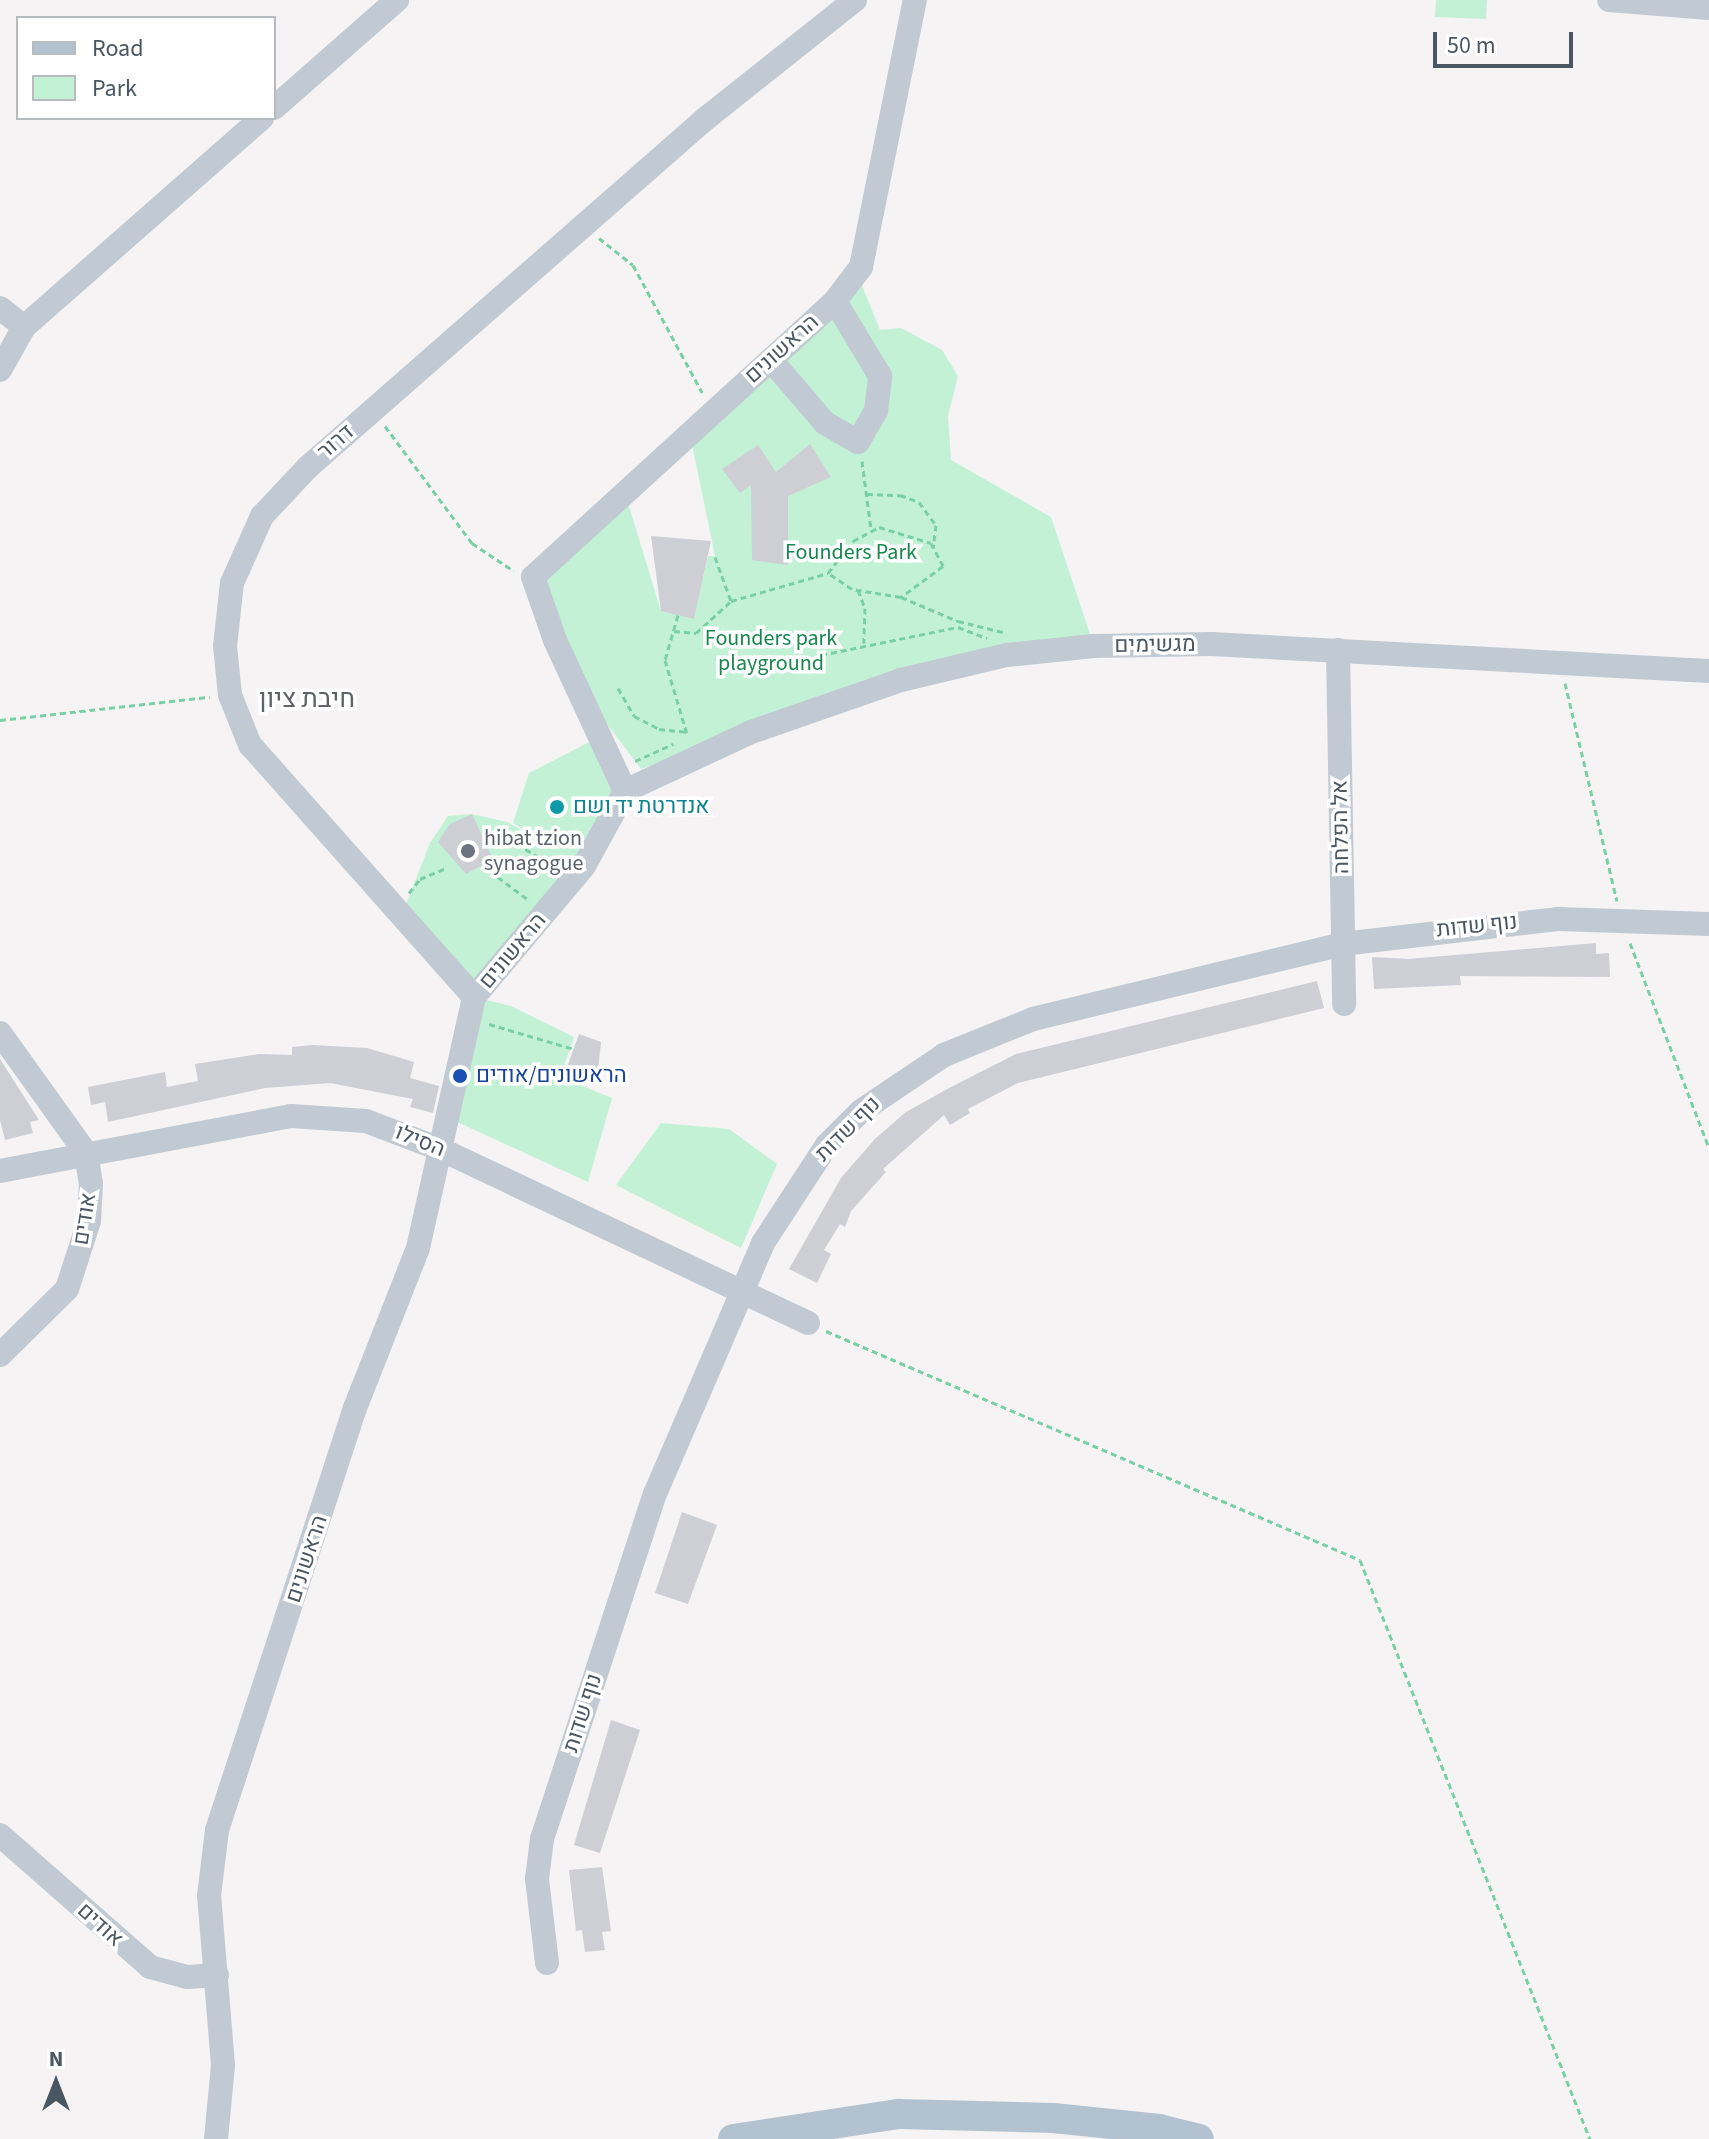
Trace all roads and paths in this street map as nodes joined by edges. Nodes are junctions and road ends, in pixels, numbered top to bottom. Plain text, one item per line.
1 (397, 0) edge
2 (855, 0) edge
3 (915, 0) edge
4 (1609, 0) edge
5 (1709, 8) edge
6 (276, 106) edge
7 (260, 120) edge
8 (587, 223) junction
9 (835, 301) junction
10 (0, 308) edge
11 (24, 327) junction
12 (771, 360) junction
13 (0, 370) edge
14 (373, 409) junction
15 (710, 410) junction
16 (865, 477) dead end
17 (867, 494) junction
18 (871, 530) junction
19 (933, 548) junction
20 (715, 557) dead end
21 (828, 573) junction
22 (533, 577) junction
23 (858, 590) junction
24 (901, 597) junction
25 (731, 601) junction
26 (678, 615) dead end
27 (674, 631) junction
28 (864, 643) junction
29 (1338, 650) junction
30 (821, 655) dead end
31 (1007, 655) junction
32 (1562, 664) junction
33 (1709, 671) edge
34 (618, 688) dead end
35 (230, 695) junction
36 (0, 720) edge
37 (688, 732) junction
38 (635, 761) dead end
39 (625, 791) junction
40 (486, 843) dead end
41 (482, 865) dead end
42 (446, 868) dead end
43 (574, 879) junction
44 (546, 912) junction
45 (400, 915) junction
46 (1623, 923) junction
47 (1709, 924) edge
48 (1342, 944) junction
49 (1344, 1004) dead end
50 (471, 1008) junction
51 (0, 1033) edge
52 (574, 1049) dead end
53 (1706, 1133) edge
54 (1709, 1148) edge
55 (440, 1149) junction
56 (86, 1153) junction
57 (0, 1171) edge
58 (742, 1288) junction
59 (808, 1323) joint
60 (0, 1355) edge
61 (0, 1835) edge
62 (547, 1963) dead end
63 (217, 1975) junction
64 (223, 2097) junction
65 (216, 2139) edge
66 (230, 2139) edge
67 (733, 2139) edge
68 (1199, 2139) edge
69 (1590, 2139) edge

1 - 6 street
2 - 8 street, דרור
3 - 9 street, הראשונים
4 - 5 street
7 - 11 street
8 - 14 street, דרור
8 - 15 path
9 - 12 street, הראשונים
9 - 12 street
10 - 11 street
11 - 13 street
12 - 15 street, הראשונים
14 - 22 path
14 - 35 street, דרור
15 - 22 street, הראשונים
16 - 17 path
17 - 18 path
17 - 19 path
18 - 19 path
18 - 21 path
19 - 24 path
20 - 25 path
21 - 23 path
21 - 25 path
22 - 39 street
23 - 24 path
23 - 28 path
24 - 31 path
25 - 27 path
26 - 27 path
27 - 37 path
28 - 30 path
28 - 31 path
29 - 31 street, מגשימים
29 - 32 street, מגשימים
29 - 48 street, אל הפלחה
31 - 39 street, מגשימים
32 - 33 street, מגשימים
32 - 46 path
34 - 37 path
35 - 36 path
35 - 45 street, דרור
37 - 38 path
39 - 43 street, הראשונים
40 - 43 path
41 - 44 path
42 - 45 path
43 - 44 street, הראשונים
44 - 50 street, הראשונים
45 - 50 street, דרור
46 - 47 street, נוף שדות
46 - 48 street, נוף שדות
46 - 53 path
48 - 49 street, אל הפלחה
48 - 58 street, נוף שדות
50 - 52 path
50 - 55 street, הראשונים
51 - 56 street, אודים
53 - 54 path
55 - 56 street, הסילו
55 - 58 street, הסילו
55 - 63 street, הראשונים
56 - 57 street, הסילו
56 - 60 street, אודים
58 - 59 street, הסילו
58 - 62 street, נוף שדות
59 - 69 path
61 - 63 street, אודים
63 - 64 street, הראשונים
64 - 65 street, הראשונים
64 - 66 street, הראשונים
67 - 68 main road

